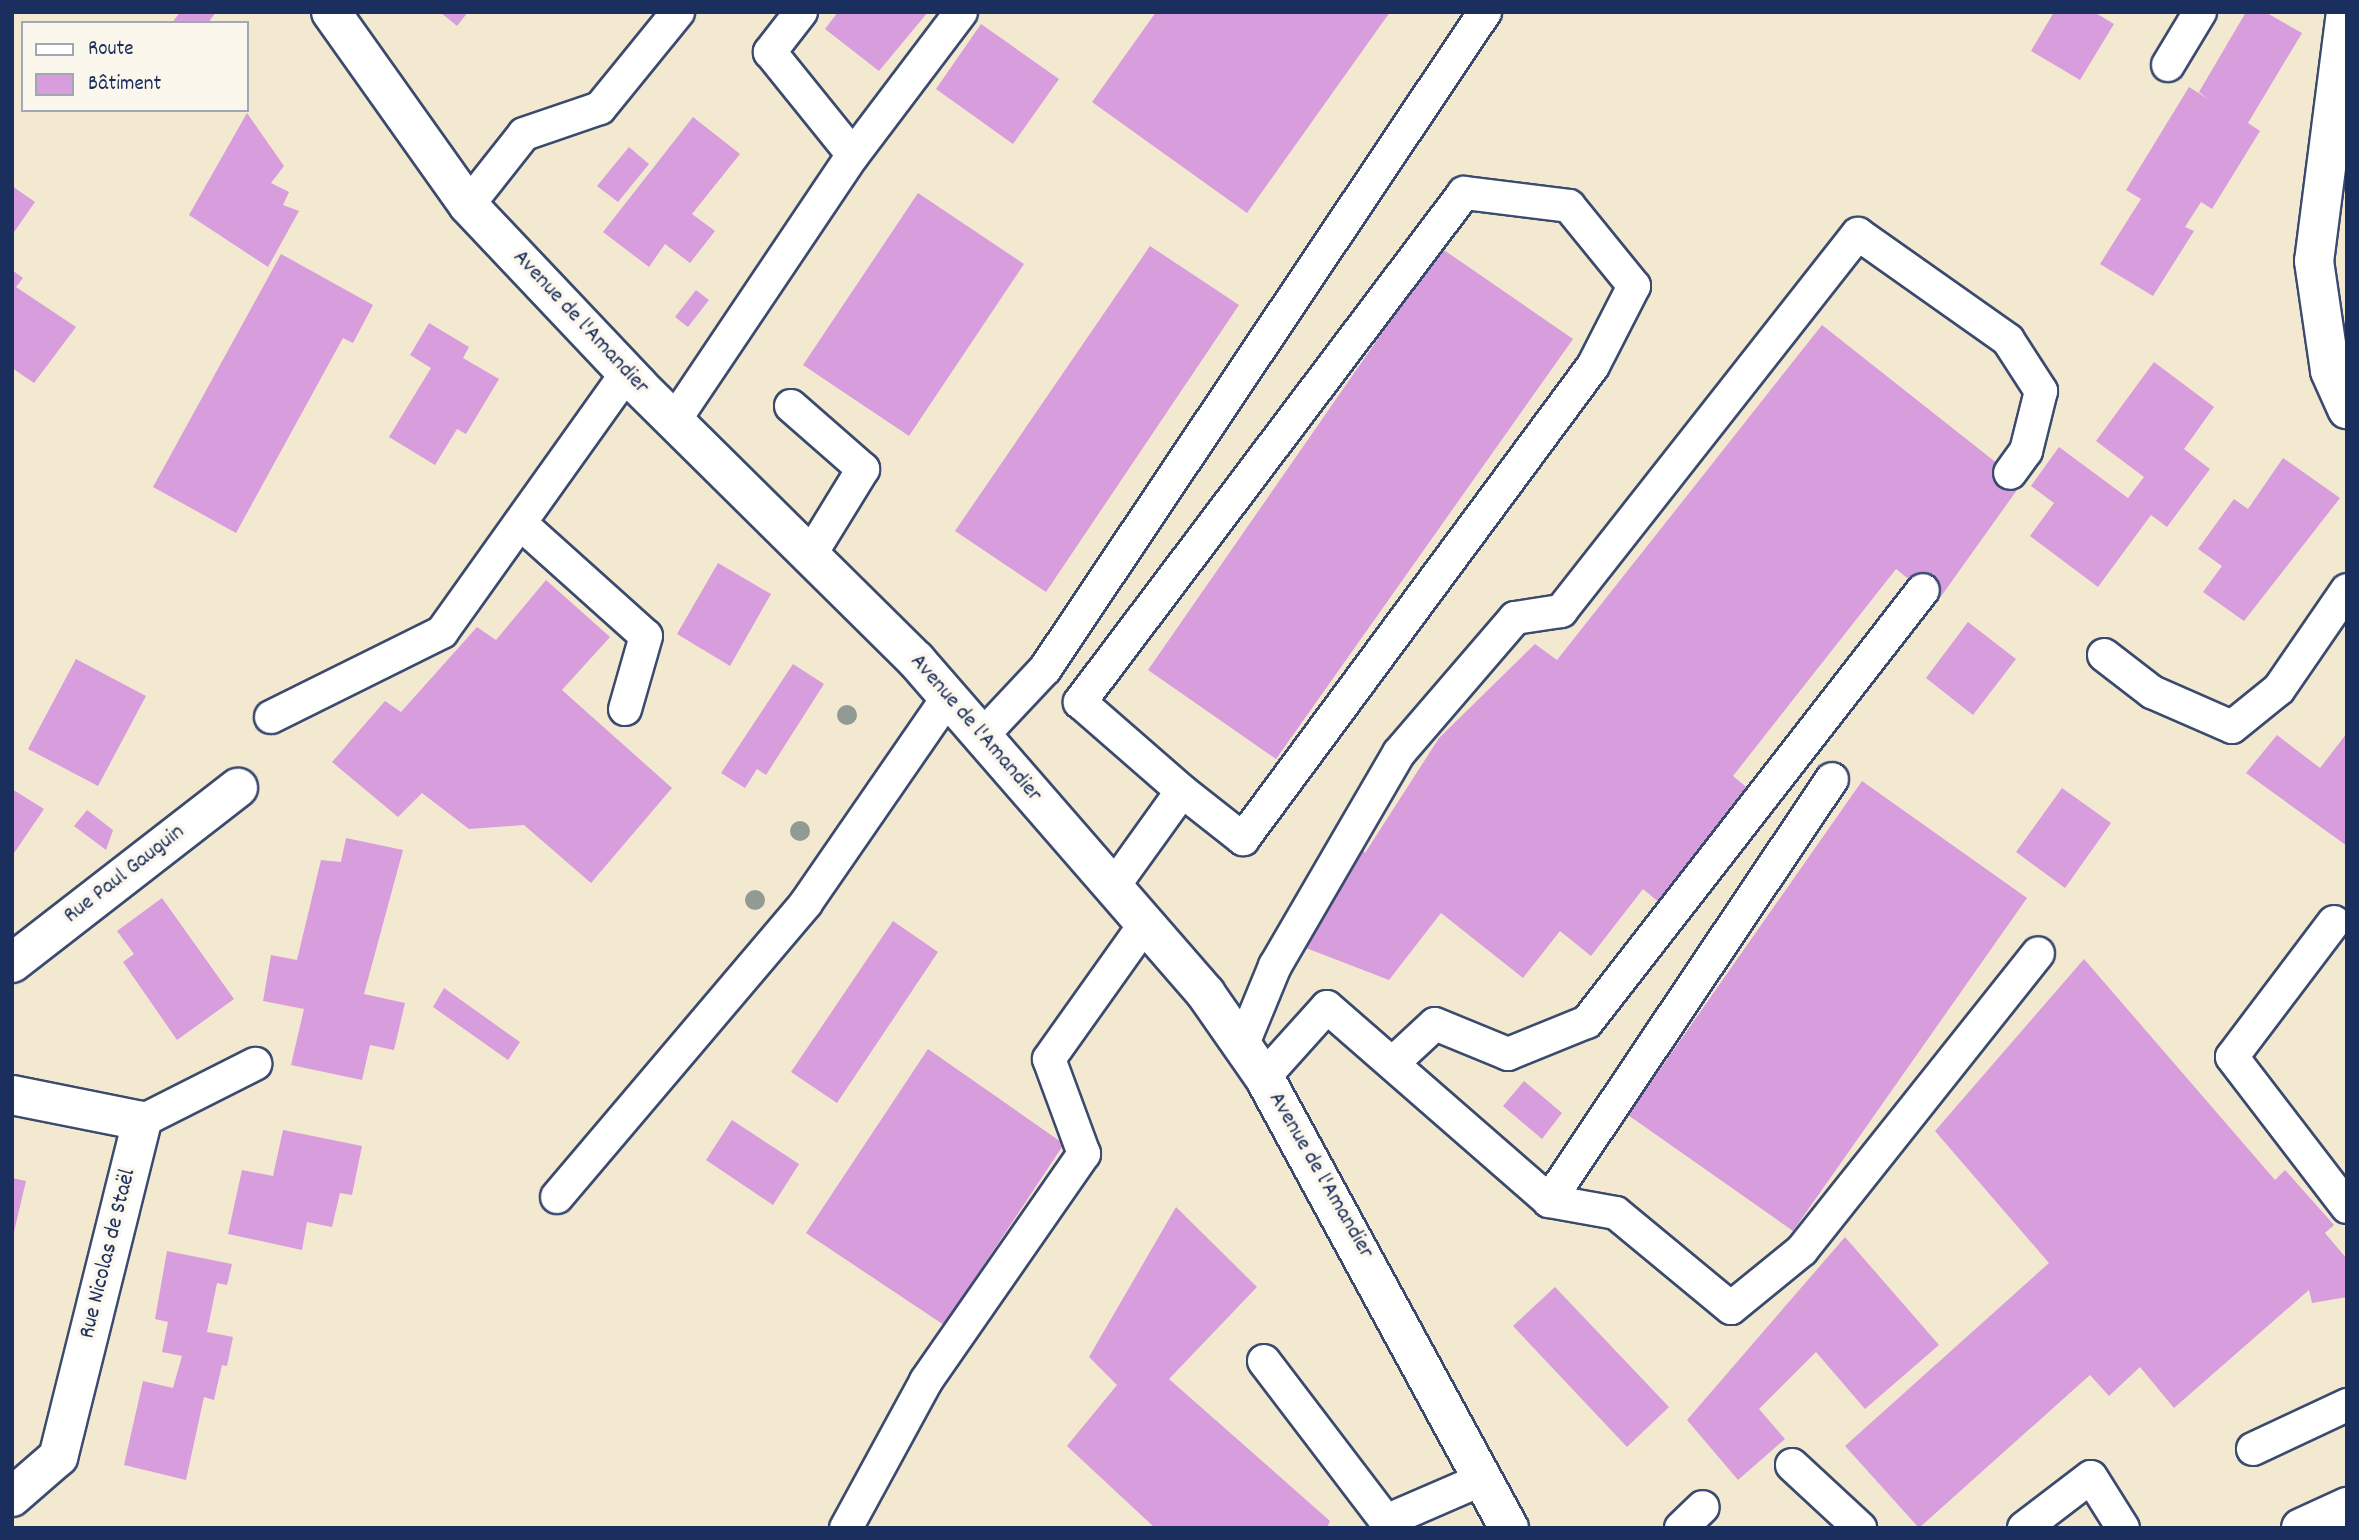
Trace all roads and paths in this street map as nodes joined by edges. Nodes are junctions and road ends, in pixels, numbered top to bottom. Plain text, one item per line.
1 (331, 12) edge
2 (678, 12) edge
3 (801, 12) edge
4 (961, 12) edge
5 (1485, 12) edge
6 (2200, 12) edge
7 (2346, 12) edge
8 (2347, 27) edge
9 (2168, 65) dead end
10 (853, 155) junction
11 (468, 205) junction
12 (627, 373) junction
13 (791, 406) dead end
14 (2347, 409) edge
15 (674, 421) junction
16 (2010, 473) dead end
17 (520, 523) junction
18 (810, 555) junction
19 (1923, 590) dead end
20 (2347, 590) edge
21 (2104, 655) dead end
22 (948, 697) junction
23 (625, 709) dead end
24 (271, 717) dead end
25 (982, 736) junction
26 (1832, 779) dead end
27 (238, 788) dead end
28 (1182, 792) junction
29 (1113, 887) junction
30 (2334, 922) dead end
31 (1145, 924) junction
32 (2038, 953) dead end
33 (12, 963) edge
34 (1242, 1046) junction
35 (1395, 1061) junction
36 (255, 1064) dead end
37 (1264, 1077) junction
38 (12, 1095) edge
39 (142, 1121) junction
40 (2342, 1189) edge
41 (557, 1197) dead end
42 (1549, 1201) junction
43 (1264, 1361) dead end
44 (2347, 1405) edge
45 (2253, 1449) dead end
46 (1792, 1465) dead end
47 (1483, 1479) junction
48 (12, 1497) edge
49 (1703, 1507) dead end
50 (2347, 1507) edge
51 (1387, 1525) edge
52 (846, 1528) edge
53 (1509, 1528) edge
54 (1681, 1528) edge
55 (1860, 1528) edge
56 (2024, 1528) edge
57 (2123, 1528) edge
58 (2301, 1528) edge

1 - 11 main road, Avenue de l'Amandier
2 - 11 lane
3 - 10 lane
4 - 10 lane
5 - 25 lane
6 - 9 lane
7 - 8 main road
8 - 14 main road
10 - 15 lane
11 - 12 main road, Avenue de l'Amandier
12 - 15 main road, Avenue de l'Amandier
12 - 17 lane
13 - 18 lane
15 - 18 main road, Avenue de l'Amandier
16 - 34 lane
17 - 23 lane
17 - 24 lane
18 - 22 main road, Avenue de l'Amandier
19 - 35 lane
20 - 21 lane
22 - 25 main road, Avenue de l'Amandier
22 - 41 lane
25 - 29 main road, Avenue de l'Amandier
26 - 42 lane
27 - 33 main road, Rue Paul Gauguin
28 - 28 lane
28 - 29 lane
29 - 31 main road, Avenue de l'Amandier
30 - 40 lane
31 - 34 main road, Avenue de l'Amandier
31 - 52 lane
32 - 42 lane
34 - 37 main road, Avenue de l'Amandier
35 - 37 lane
35 - 42 lane
36 - 39 lane
37 - 47 main road, Avenue de l'Amandier
38 - 39 main road
39 - 48 main road, Rue Nicolas de Staël
43 - 51 lane
44 - 45 lane
46 - 55 lane
47 - 51 lane
47 - 53 main road, Avenue de l'Amandier
49 - 54 lane
50 - 58 main road
56 - 57 lane

